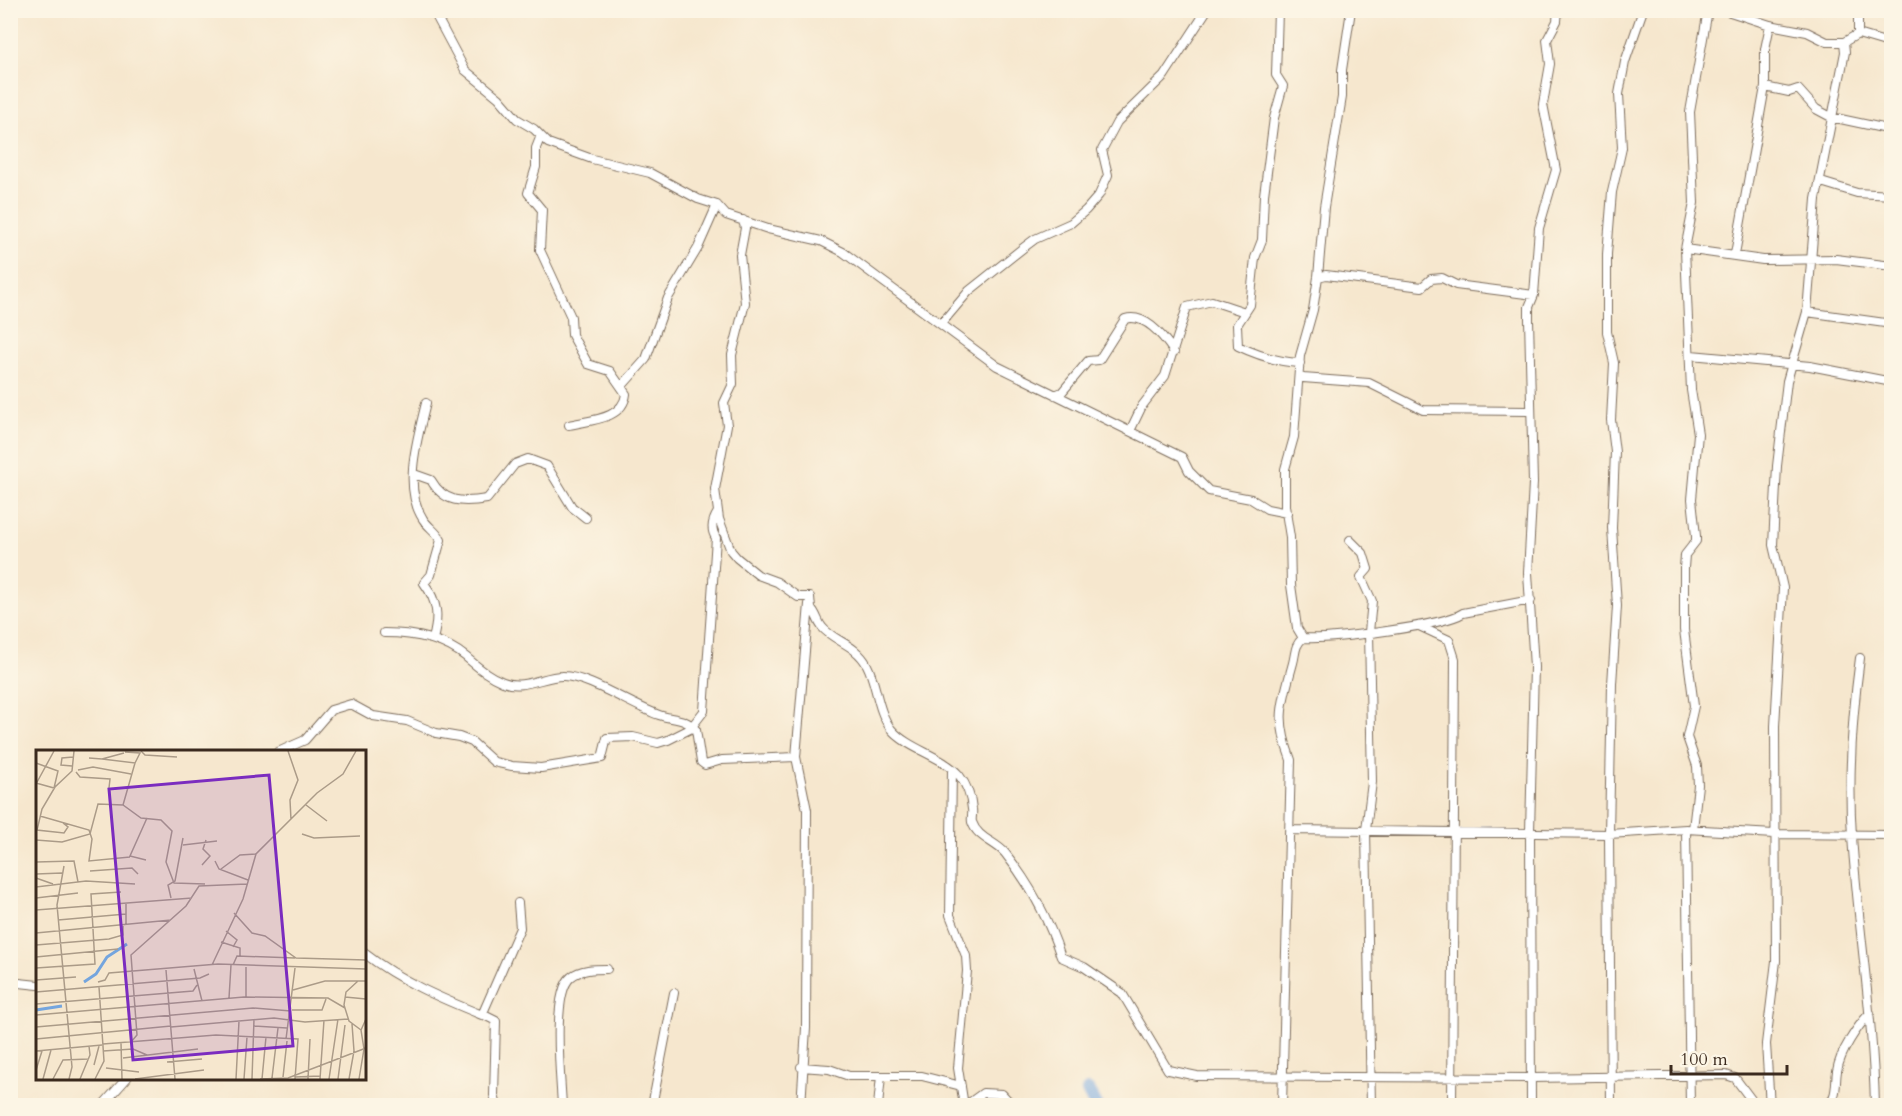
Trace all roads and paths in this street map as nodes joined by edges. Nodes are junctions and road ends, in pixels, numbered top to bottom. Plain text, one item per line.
1 (433, 10) edge
2 (1207, 10) edge
3 (1278, 10) edge
4 (1350, 10) edge
5 (1558, 10) edge
6 (1643, 10) edge
7 (1708, 10) edge
8 (1724, 10) edge
9 (1858, 10) edge
10 (1770, 25) junction
11 (1858, 34) junction
12 (1844, 42) junction
13 (1892, 44) edge
14 (1765, 87) junction
15 (1831, 117) junction
16 (1892, 130) edge
17 (540, 138) junction
18 (1821, 182) junction
19 (1892, 195) edge
20 (717, 206) junction
21 (743, 220) junction
22 (1685, 249) junction
23 (1735, 254) junction
24 (1811, 258) junction
25 (1892, 266) edge
26 (1318, 278) junction
27 (1534, 295) junction
28 (1245, 312) junction
29 (1807, 312) junction
30 (941, 324) junction
31 (1892, 324) edge
32 (1174, 352) junction
33 (1691, 355) junction
34 (1300, 363) junction
35 (1794, 363) junction
36 (1299, 375) junction
37 (1892, 382) edge
38 (622, 386) junction
39 (1055, 395) junction
40 (426, 403) dead end
41 (1529, 411) junction
42 (569, 425) dead end
43 (1130, 431) junction
44 (414, 474) junction
45 (718, 512) junction
46 (1287, 513) junction
47 (586, 518) dead end
48 (1350, 540) dead end
49 (810, 597) junction
50 (1531, 600) junction
51 (1419, 626) junction
52 (1369, 632) junction
53 (384, 633) dead end
54 (1303, 638) junction
55 (433, 639) junction
56 (1860, 658) dead end
57 (693, 727) junction
58 (283, 750) edge
59 (796, 757) junction
60 (952, 769) junction
61 (1689, 829) junction
62 (1290, 830) junction
63 (1366, 830) junction
64 (1452, 831) junction
65 (1530, 832) junction
66 (1609, 834) junction
67 (1774, 834) junction
68 (1852, 835) junction
69 (1892, 835) edge
70 (518, 903) dead end
71 (366, 955) edge
72 (607, 969) dead end
73 (10, 982) edge
74 (36, 986) edge
75 (674, 993) dead end
76 (1870, 1013) junction
77 (482, 1014) junction
78 (801, 1067) junction
79 (1689, 1073) junction
80 (1283, 1074) junction
81 (1611, 1074) junction
82 (1452, 1075) junction
83 (881, 1076) junction
84 (1370, 1076) junction
85 (1531, 1078) junction
86 (125, 1080) edge
87 (961, 1086) junction
88 (102, 1106) edge
89 (497, 1106) edge
90 (562, 1106) edge
91 (652, 1106) edge
92 (801, 1106) edge
93 (878, 1106) edge
94 (964, 1106) edge
95 (1013, 1106) edge
96 (1282, 1106) edge
97 (1371, 1106) edge
98 (1452, 1106) edge
99 (1531, 1106) edge
100 (1611, 1106) edge
101 (1690, 1106) edge
102 (1756, 1106) edge
103 (1770, 1106) edge
104 (1827, 1106) edge
105 (1875, 1106) edge

1 - 17 street
2 - 30 street
3 - 28 street
4 - 26 street
5 - 27 street
6 - 66 street
7 - 22 street
8 - 10 street
9 - 11 street
10 - 12 street
10 - 14 street
11 - 12 street
11 - 13 street
12 - 15 street
14 - 15 street
14 - 23 street
15 - 16 street
15 - 18 street
17 - 20 street
17 - 38 street
18 - 19 street
18 - 24 street
20 - 21 street
20 - 38 street
21 - 30 street
21 - 45 street
22 - 23 street
22 - 33 street
23 - 24 street
24 - 25 street
24 - 29 street
26 - 27 street
26 - 34 street
27 - 41 street
28 - 32 street
28 - 34 street
29 - 31 street
29 - 35 street
30 - 39 street
32 - 39 street
32 - 43 street
33 - 35 street
33 - 61 street
34 - 36 street
35 - 37 street
35 - 67 street
36 - 41 street
36 - 46 street
38 - 42 street
39 - 43 street
40 - 44 street
41 - 50 street
43 - 46 street
44 - 47 street
44 - 55 street
45 - 49 street
45 - 57 street
46 - 54 street
48 - 52 street
49 - 59 street
49 - 60 street
50 - 51 street
50 - 65 street
51 - 52 street
51 - 64 street
52 - 54 street
52 - 63 street
53 - 55 street
54 - 62 street
55 - 57 street
56 - 68 street
57 - 58 street
57 - 59 street
59 - 78 street
60 - 80 street
60 - 87 street
61 - 66 street
61 - 67 street
61 - 79 street
62 - 63 street
62 - 80 street
63 - 64 street
63 - 84 street
64 - 65 street
64 - 82 street
65 - 66 street
65 - 85 street
66 - 81 street
67 - 68 street
67 - 103 street
68 - 69 street
68 - 76 street
70 - 77 street
71 - 77 street
72 - 90 street
73 - 74 street
75 - 91 street
76 - 104 street
76 - 105 street
77 - 89 street
78 - 83 street
78 - 92 street
79 - 81 street
79 - 101 street
79 - 102 street
80 - 84 street
80 - 96 street
81 - 85 street
81 - 100 street
82 - 84 street
82 - 85 street
82 - 98 street
83 - 87 street
83 - 93 street
84 - 97 street
85 - 99 street
86 - 88 street
87 - 94 street
94 - 95 street

